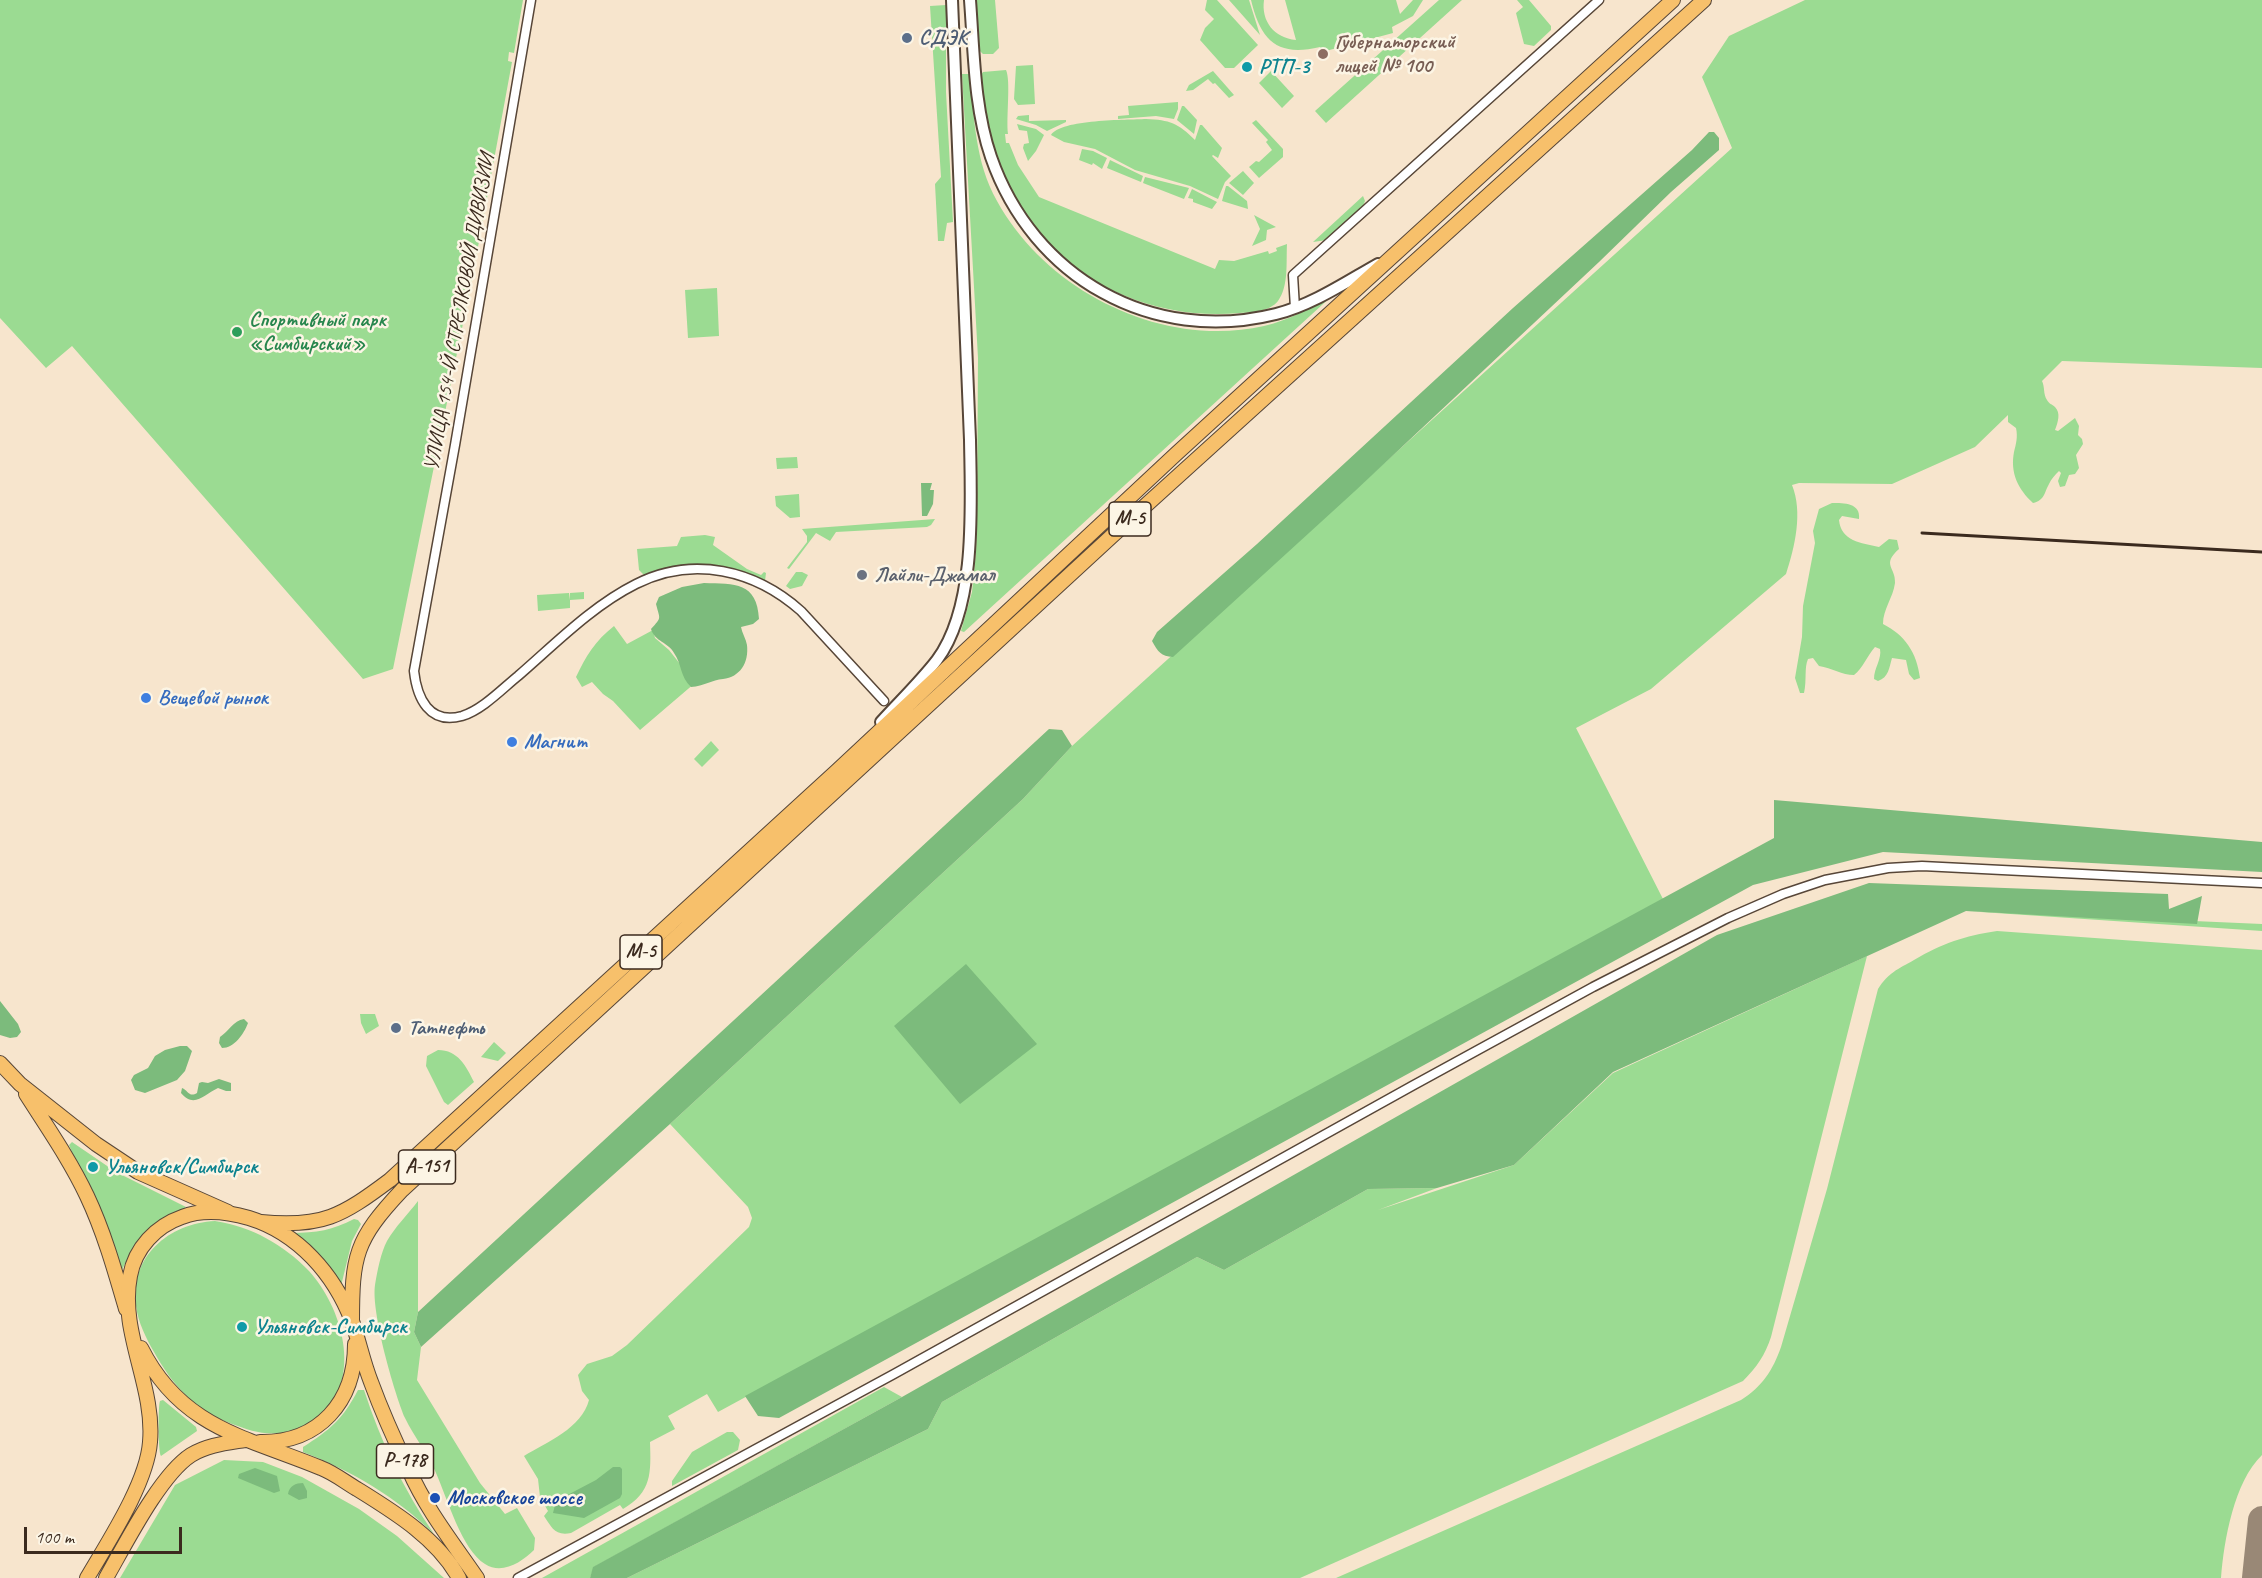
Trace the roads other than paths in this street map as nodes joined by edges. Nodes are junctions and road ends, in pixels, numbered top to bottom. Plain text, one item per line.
1 (531, 0) edge
2 (952, 0) edge
3 (970, 0) edge
4 (1599, 0) edge
5 (1673, 0) edge
6 (1704, 0) edge
7 (975, 67) junction
8 (957, 69) junction
9 (1397, 253) junction
10 (1295, 308) junction
11 (884, 701) dead end
12 (837, 771) junction
13 (2262, 883) edge
14 (652, 950) junction
15 (560, 1044) joint
16 (0, 1063) edge
17 (20, 1084) junction
18 (444, 1132) joint
19 (230, 1213) junction
20 (261, 1222) junction
21 (131, 1324) junction
22 (353, 1328) junction
23 (249, 1441) junction
24 (87, 1578) edge
25 (106, 1578) edge
26 (459, 1578) edge
27 (477, 1578) edge
28 (518, 1578) edge

1 - 11 street, УЛИЦА 154-Й СТРЕЛКОВОЙ ДИВИЗИИ
2 - 8 street
3 - 7 street
4 - 10 street
5 - 9 main road, М-5
6 - 14 main road, М-5
7 - 8 street
7 - 10 street
8 - 12 street
9 - 10 street
9 - 12 main road, М-5
12 - 14 main road, М-5
13 - 28 street
14 - 15 main road, М-5
14 - 18 main road, М-5
15 - 22 main road, А-151
16 - 17 main road
17 - 19 main road
17 - 21 main road
18 - 20 main road, А-151
19 - 20 main road, Р-178
19 - 21 main road
20 - 22 main road, Р-178
21 - 23 main road, Р-178
21 - 24 main road
22 - 23 main road, А-151
22 - 27 main road, Р-178
23 - 25 main road, А-151
23 - 26 main road, Р-178

